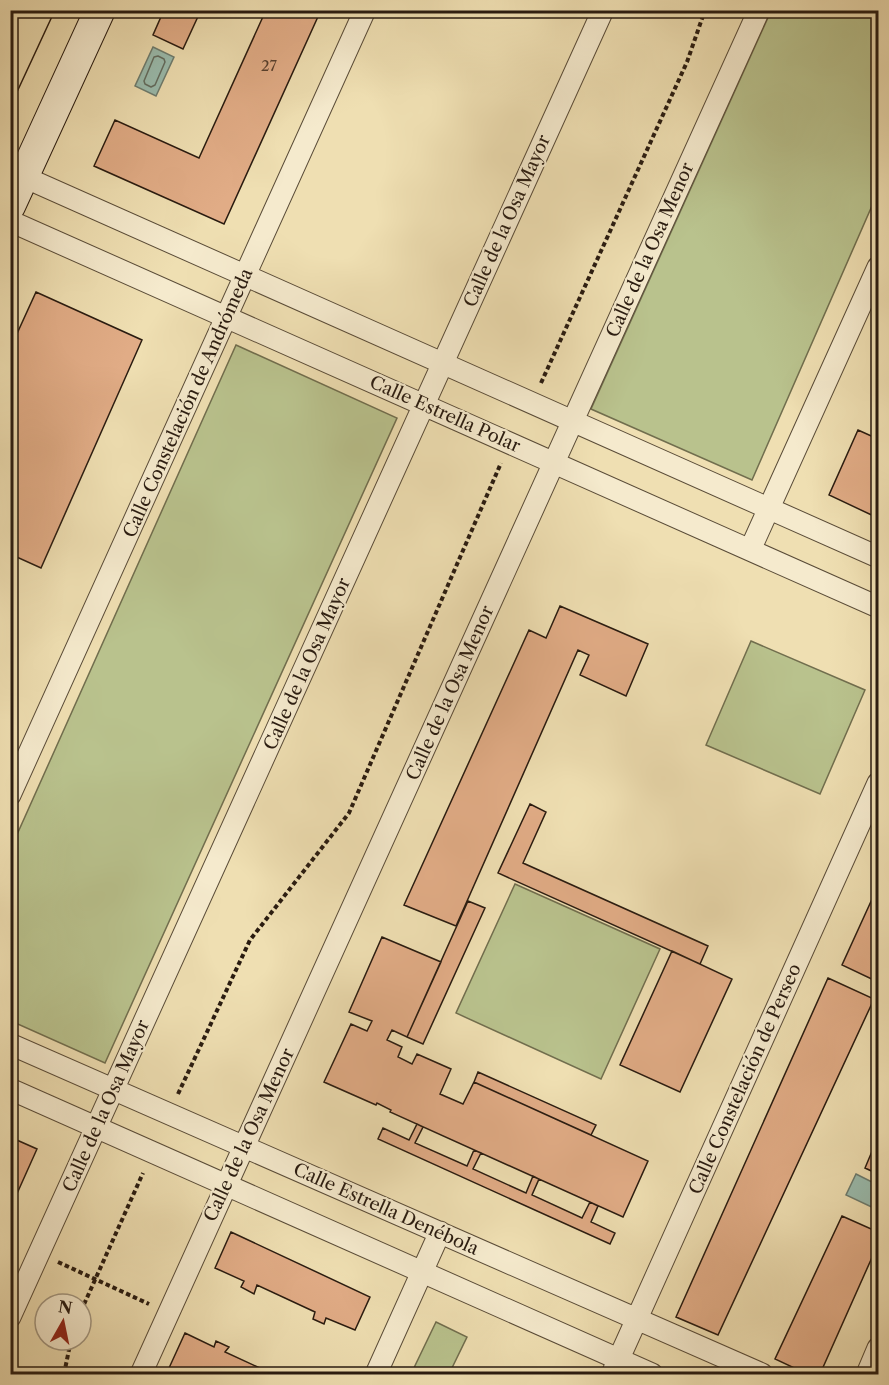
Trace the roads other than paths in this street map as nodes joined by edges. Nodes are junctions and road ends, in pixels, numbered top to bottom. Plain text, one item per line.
1 (100, 10) edge
2 (365, 10) edge
3 (603, 10) edge
4 (759, 10) edge
5 (14, 198) edge
6 (879, 267) edge
7 (245, 275) junction
8 (227, 317) junction
9 (443, 363) junction
10 (424, 405) junction
11 (573, 421) junction
12 (554, 462) junction
13 (769, 508) junction
14 (750, 550) junction
15 (879, 557) edge
16 (879, 607) edge
17 (879, 783) edge
18 (10, 795) edge
19 (10, 1044) edge
20 (10, 1089) edge
21 (114, 1089) junction
22 (96, 1127) junction
23 (245, 1147) junction
24 (226, 1185) junction
25 (440, 1232) junction
26 (423, 1272) junction
27 (10, 1317) edge
28 (636, 1319) junction
29 (879, 1348) edge
30 (615, 1367) edge
31 (141, 1374) edge
32 (376, 1374) edge
33 (652, 1374) edge
34 (762, 1374) edge
35 (867, 1374) edge

1 - 5 street
2 - 7 street, Calle Constelación de Andrómeda
3 - 9 street, Calle de la Osa Mayor
4 - 11 street, Calle de la Osa Menor
5 - 7 street
5 - 8 street, Calle Estrella Polar
6 - 13 street
7 - 8 street, Calle Constelación de Andrómeda
7 - 9 street
8 - 10 street, Calle Estrella Polar
8 - 18 street, Calle Constelación de Andrómeda
9 - 10 street, Calle de la Osa Mayor
9 - 11 street
10 - 12 street, Calle Estrella Polar
10 - 21 street, Calle de la Osa Mayor
11 - 12 street, Calle de la Osa Menor
11 - 13 street
12 - 14 street, Calle Estrella Polar
12 - 23 street, Calle de la Osa Menor
13 - 14 street
13 - 15 street
14 - 16 street, Calle Estrella Polar
17 - 28 street, Calle Constelación de Perseo
19 - 21 street, Calle Estrella Denébola
20 - 22 street
21 - 22 street, Calle de la Osa Mayor
21 - 23 street, Calle Estrella Denébola
22 - 24 street
22 - 27 street, Calle de la Osa Mayor
23 - 24 street, Calle de la Osa Menor
23 - 25 street, Calle Estrella Denébola
24 - 26 street
24 - 31 street, Calle de la Osa Menor
25 - 26 street
25 - 28 street, Calle Estrella Denébola
26 - 30 street
26 - 32 street
28 - 30 street, Calle Constelación de Perseo
28 - 34 street, Calle Estrella Denébola
29 - 35 street
30 - 33 street

